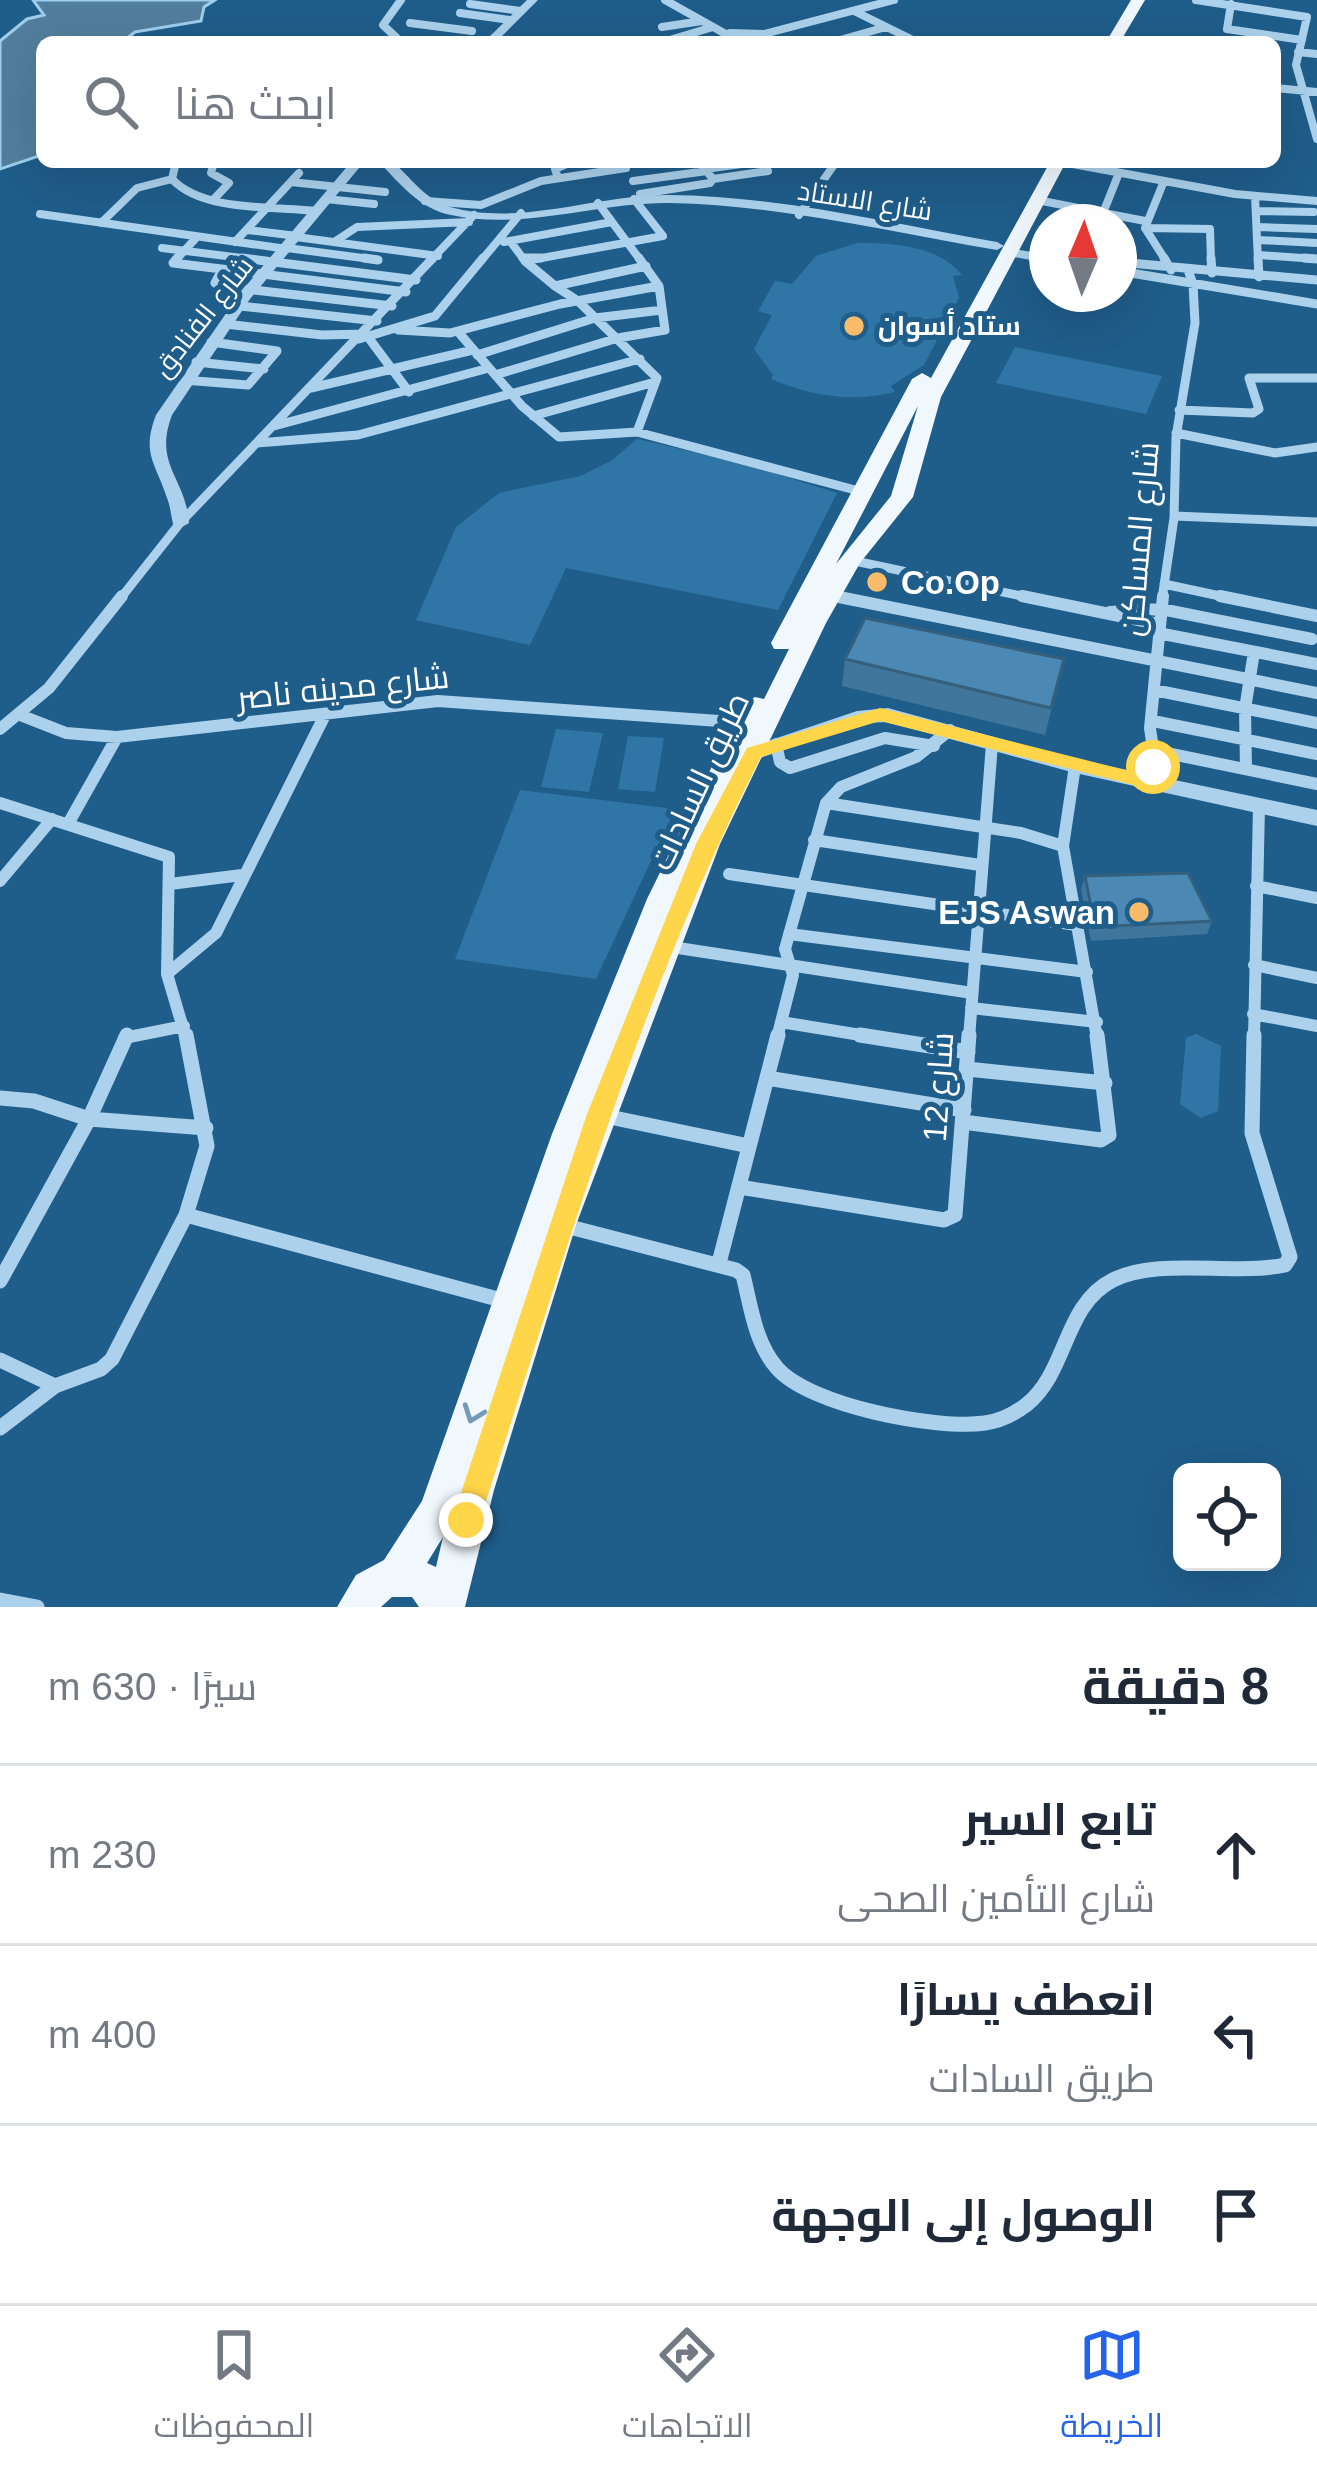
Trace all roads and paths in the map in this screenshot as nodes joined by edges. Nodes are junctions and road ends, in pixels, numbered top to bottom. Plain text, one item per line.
1 (401, 0) edge
2 (665, 0) edge
3 (894, 0) edge
4 (1135, 0) edge
5 (1148, 0) edge
6 (1196, 0) edge
7 (1231, 4) junction
8 (524, 8) edge
9 (853, 10) junction
10 (461, 12) edge
11 (479, 18) junction
12 (701, 21) junction
13 (410, 23) dead end
14 (486, 26) dead end
15 (714, 26) junction
16 (662, 27) dead end
17 (886, 27) junction
18 (730, 33) junction
19 (757, 34) junction
20 (1123, 35) edge
21 (394, 36) edge
22 (496, 36) edge
23 (682, 36) edge
24 (733, 36) edge
25 (760, 36) edge
26 (854, 36) edge
27 (905, 36) edge
28 (1245, 36) edge
29 (1281, 39) edge
30 (1303, 40) junction
31 (1298, 52) junction
32 (1317, 54) edge
33 (1281, 88) edge
34 (1302, 90) junction
35 (1317, 92) edge
36 (1317, 139) edge
37 (175, 168) edge
38 (212, 168) edge
39 (352, 168) edge
40 (391, 168) edge
41 (557, 168) edge
42 (608, 168) edge
43 (625, 168) edge
44 (832, 168) edge
45 (1045, 168) edge
46 (1056, 168) edge
47 (1092, 168) edge
48 (706, 170) edge
49 (299, 172) dead end
50 (1119, 173) junction
51 (558, 178) junction
52 (172, 179) junction
53 (632, 181) junction
54 (1164, 181) junction
55 (291, 182) junction
56 (385, 192) dead end
57 (1255, 196) junction
58 (639, 197) junction
59 (214, 199) junction
60 (326, 199) junction
61 (1037, 200) junction
62 (424, 201) junction
63 (598, 203) junction
64 (374, 204) dead end
65 (1058, 204) edge
66 (1107, 204) edge
67 (269, 206) junction
68 (1315, 209) edge
69 (1259, 211) junction
70 (521, 213) junction
71 (40, 214) dead end
72 (800, 215) junction
73 (472, 219) junction
74 (612, 222) junction
75 (1137, 222) edge
76 (101, 224) junction
77 (1145, 224) junction
78 (1259, 227) junction
79 (247, 230) junction
80 (1317, 231) edge
81 (196, 238) junction
82 (1259, 240) junction
83 (235, 242) junction
84 (334, 242) junction
85 (510, 242) junction
86 (497, 243) junction
87 (628, 243) junction
88 (1317, 243) edge
89 (247, 244) junction
90 (349, 244) junction
91 (162, 248) dead end
92 (387, 250) junction
93 (182, 251) junction
94 (285, 251) junction
95 (1028, 251) edge
96 (1259, 255) junction
97 (220, 256) junction
98 (342, 256) junction
99 (438, 256) junction
100 (235, 257) junction
101 (1317, 259) edge
102 (378, 260) junction
103 (525, 261) junction
104 (646, 266) junction
105 (1137, 267) edge
106 (208, 268) junction
107 (1170, 268) junction
108 (222, 270) junction
109 (1188, 270) junction
110 (1137, 271) edge
111 (1212, 273) junction
112 (367, 274) junction
113 (1259, 277) junction
114 (306, 280) junction
115 (416, 280) junction
116 (1317, 280) edge
117 (1180, 282) junction
118 (1195, 284) junction
119 (353, 285) junction
120 (555, 286) junction
121 (659, 286) junction
122 (253, 290) junction
123 (406, 292) junction
124 (298, 295) junction
125 (1195, 299) junction
126 (344, 300) junction
127 (578, 301) junction
128 (1317, 304) edge
129 (240, 306) junction
130 (392, 306) junction
131 (662, 310) junction
132 (290, 312) junction
133 (306, 314) junction
134 (334, 316) junction
135 (595, 318) junction
136 (377, 321) junction
137 (226, 324) junction
138 (278, 330) junction
139 (398, 330) junction
140 (295, 332) junction
141 (460, 334) junction
142 (364, 337) junction
143 (618, 338) junction
144 (211, 342) junction
145 (266, 347) junction
146 (475, 352) junction
147 (640, 358) junction
148 (196, 362) junction
149 (264, 369) junction
150 (394, 370) junction
151 (492, 372) junction
152 (1317, 378) edge
153 (182, 380) junction
154 (656, 382) junction
155 (310, 388) junction
156 (410, 392) junction
157 (513, 395) junction
158 (1179, 410) junction
159 (331, 412) junction
160 (533, 416) junction
161 (272, 427) junction
162 (637, 432) junction
163 (1176, 433) junction
164 (343, 435) junction
165 (256, 443) junction
166 (1317, 447) edge
167 (877, 491) junction
168 (1174, 516) junction
169 (1317, 522) edge
170 (180, 523) junction
171 (850, 560) junction
172 (1164, 584) junction
173 (830, 595) junction
174 (1161, 608) junction
175 (1096, 613) junction
176 (1317, 616) edge
177 (1158, 628) junction
178 (1312, 639) junction
179 (1254, 652) junction
180 (1156, 661) junction
181 (1312, 663) edge
182 (1249, 680) junction
183 (1154, 690) junction
184 (1317, 693) edge
185 (1245, 709) junction
186 (880, 714) junction
187 (20, 715) junction
188 (325, 715) junction
189 (759, 719) junction
190 (1153, 721) junction
191 (1317, 723) edge
192 (0, 729) edge
193 (824, 729) junction
194 (117, 736) junction
195 (799, 737) junction
196 (885, 737) junction
197 (942, 738) junction
198 (1246, 739) junction
199 (992, 744) junction
200 (765, 748) junction
201 (1151, 750) junction
202 (840, 752) junction
203 (1317, 754) edge
204 (1075, 766) junction
205 (1246, 770) junction
206 (1158, 784) junction
207 (1317, 784) edge
208 (0, 803) edge
209 (826, 803) junction
210 (1259, 806) junction
211 (1317, 818) edge
212 (52, 819) junction
213 (68, 824) junction
214 (984, 826) junction
215 (814, 840) junction
216 (1063, 846) junction
217 (980, 866) junction
218 (242, 874) junction
219 (729, 874) dead end
220 (0, 881) edge
221 (170, 884) junction
222 (802, 885) junction
223 (1256, 886) junction
224 (1317, 898) edge
225 (977, 911) junction
226 (1076, 926) junction
227 (789, 934) junction
228 (664, 946) junction
229 (974, 959) junction
230 (1253, 965) junction
231 (791, 966) junction
232 (1088, 972) junction
233 (167, 974) junction
234 (1317, 978) edge
235 (971, 1000) junction
236 (1252, 1014) junction
237 (781, 1022) junction
238 (1096, 1022) junction
239 (184, 1026) junction
240 (1317, 1026) edge
241 (968, 1052) junction
242 (967, 1069) junction
243 (767, 1078) junction
244 (1105, 1083) junction
245 (0, 1098) edge
246 (599, 1114) junction
247 (963, 1116) junction
248 (89, 1119) junction
249 (206, 1128) junction
250 (749, 1146) junction
251 (740, 1187) junction
252 (186, 1216) junction
253 (560, 1225) junction
254 (719, 1263) junction
255 (0, 1281) edge
256 (512, 1303) junction
257 (0, 1360) edge
258 (55, 1386) junction
259 (0, 1428) edge
260 (397, 1576) junction
261 (0, 1600) edge
262 (37, 1607) edge
263 (357, 1607) edge
264 (443, 1607) edge

1 - 21 street
2 - 12 street
3 - 9 street
4 - 20 main road
5 - 20 main road
6 - 7 street
7 - 28 street
7 - 30 street
8 - 11 street
8 - 11 street
8 - 22 street
9 - 17 street
9 - 19 street
10 - 11 street
10 - 11 street
10 - 11 street
10 - 13 street
11 - 14 street
12 - 15 street
12 - 16 street
15 - 18 street
15 - 23 street
17 - 26 street
17 - 27 street
18 - 19 street
18 - 24 street
19 - 25 street
29 - 30 street
30 - 31 street
31 - 32 street
31 - 34 street
33 - 34 street
34 - 35 street
34 - 36 street
37 - 52 street
38 - 59 street
39 - 60 street, شارع الفنادق
40 - 62 street, شارع الاستاد
41 - 51 street
42 - 51 street
43 - 53 street
44 - 72 street
45 - 95 main road, طريق السادات
46 - 61 main road, طريق السادات
47 - 50 street
48 - 53 street
48 - 58 street
49 - 55 street
50 - 54 street
50 - 66 street
51 - 62 street
52 - 59 street
52 - 76 street
53 - 58 street
54 - 57 street
54 - 77 street
55 - 60 street
55 - 67 street
56 - 60 street
57 - 68 street
57 - 69 street
58 - 63 street, شارع الاستاد
58 - 72 street, شارع الاستاد
58 - 87 street
59 - 67 street
60 - 64 street
60 - 67 street
60 - 94 street, شارع الفنادق
61 - 65 street
61 - 95 main road, طريق السادات
62 - 73 street, شارع الاستاد
63 - 70 street, شارع الاستاد
63 - 74 street
67 - 79 street
68 - 69 street
68 - 80 street
69 - 78 street
70 - 73 street, شارع الاستاد
70 - 86 street
71 - 76 street
72 - 95 street, شارع الاستاد
73 - 84 street
73 - 99 street
74 - 85 street
74 - 87 street
75 - 77 street
76 - 81 street
77 - 107 street
77 - 111 street
78 - 80 street
78 - 82 street
79 - 83 street
79 - 94 street
81 - 83 street
81 - 93 street
82 - 88 street
82 - 96 street
83 - 89 street
84 - 90 street
84 - 94 street
85 - 86 street
85 - 103 street
86 - 139 street
87 - 103 street
87 - 104 street
89 - 94 street
89 - 100 street
90 - 92 street
90 - 98 street
91 - 93 street
92 - 99 street
92 - 102 street
93 - 97 street
93 - 106 street
94 - 98 street
94 - 100 street
94 - 108 street
94 - 112 street
94 - 114 street
94 - 122 street, شارع الفنادق
95 - 167 main road, طريق السادات
96 - 101 street
96 - 113 street
97 - 100 street
97 - 106 street
98 - 102 street
99 - 115 street
102 - 112 street
103 - 120 street
104 - 120 street
104 - 121 street
105 - 107 street
106 - 108 street
107 - 109 street
107 - 117 street
108 - 122 street
109 - 111 street
109 - 118 street, شارع المساكن
110 - 117 street
111 - 113 street
112 - 115 street
113 - 116 street
114 - 119 street
114 - 124 street
115 - 123 street
117 - 118 street
117 - 125 street
118 - 125 street, شارع المساكن
118 - 128 street
119 - 123 street
119 - 126 street
120 - 127 street
121 - 127 street
121 - 131 street
122 - 124 street
122 - 129 street, شارع الفنادق
123 - 130 street
124 - 126 street
124 - 132 street
125 - 158 street, شارع المساكن
126 - 130 street
126 - 134 street
127 - 135 street
127 - 141 street
129 - 132 street
129 - 137 street, شارع الفنادق
130 - 136 street
131 - 135 street
131 - 143 street
132 - 133 street
133 - 134 street
133 - 140 street
134 - 136 street
135 - 143 street
135 - 146 street
136 - 142 street
137 - 138 street
137 - 144 street, شارع الفنادق
138 - 140 street
138 - 145 street
139 - 141 street
139 - 142 street
140 - 142 street
141 - 146 street
142 - 150 street
142 - 155 street
143 - 147 street
143 - 151 street
144 - 145 street
144 - 148 street, شارع الفنادق
145 - 149 street
146 - 150 street
146 - 151 street
147 - 154 street
147 - 157 street
148 - 149 street
148 - 153 street, شارع الفنادق
149 - 153 street
150 - 155 street
150 - 156 street
151 - 156 street
151 - 157 street
152 - 158 street
153 - 170 street, شارع الفنادق
154 - 160 street
154 - 162 street
155 - 161 street
156 - 159 street
157 - 160 street
157 - 164 street
158 - 163 street, شارع المساكن
159 - 161 street
159 - 164 street
160 - 162 street
161 - 165 street
162 - 167 street
163 - 166 street
163 - 168 street, شارع المساكن
164 - 165 street
165 - 170 street
167 - 171 main road, طريق السادات
167 - 189 main road, طريق السادات
168 - 169 street
168 - 172 street, شارع المساكن
170 - 187 street
171 - 173 main road, طريق السادات
171 - 175 street
172 - 174 street, شارع المساكن
172 - 176 street
173 - 180 street
173 - 189 main road, طريق السادات
174 - 175 street
174 - 177 street, شارع المساكن
174 - 178 street
175 - 177 street
176 - 178 street
177 - 179 street
177 - 180 street, شارع المساكن
178 - 181 street
179 - 181 street
179 - 182 street
180 - 182 street
180 - 183 street, شارع المساكن
182 - 184 street
182 - 185 street
183 - 185 street
183 - 190 street, شارع المساكن
185 - 191 street
185 - 198 street
186 - 193 street
186 - 196 street
186 - 197 street
187 - 192 street
187 - 194 street, شارع مدينه ناصر
188 - 189 street, شارع مدينه ناصر
188 - 194 street, شارع مدينه ناصر
188 - 218 street
189 - 195 street
189 - 200 main road, طريق السادات
189 - 256 main road, طريق السادات
190 - 198 street
190 - 201 street, شارع المساكن
193 - 195 street
193 - 202 street
194 - 213 street
195 - 200 street
196 - 197 street
196 - 202 street
197 - 199 street
197 - 209 street
198 - 203 street
198 - 205 street
199 - 204 street
199 - 214 street, شارع 12
200 - 202 street
200 - 228 main road, طريق السادات
201 - 205 street
201 - 206 street, شارع المساكن
204 - 206 street
204 - 216 street
205 - 207 street
206 - 210 street
208 - 212 street
209 - 214 street
209 - 215 street
210 - 211 street
210 - 223 street
212 - 213 street
212 - 220 street
213 - 221 street
214 - 216 street
214 - 217 street, شارع 12
215 - 217 street
215 - 222 street
216 - 226 street
217 - 225 street, شارع 12
218 - 221 street
218 - 233 street
219 - 222 street
221 - 233 street
222 - 225 street
222 - 227 street
223 - 224 street
223 - 230 street
225 - 226 street
225 - 229 street, شارع 12
226 - 232 street
227 - 229 street
227 - 231 street
228 - 231 street
228 - 246 main road, طريق السادات
229 - 232 street
229 - 235 street, شارع 12
230 - 234 street
230 - 236 street
231 - 235 street
231 - 237 street
232 - 238 street
233 - 239 street
235 - 238 street
235 - 241 street, شارع 12
236 - 240 street
236 - 254 street
237 - 241 street
237 - 243 street
238 - 244 street
239 - 248 street
239 - 249 street
241 - 242 street, شارع 12
242 - 244 street
242 - 247 street, شارع 12
243 - 247 street
243 - 250 street
244 - 247 street
245 - 248 street
246 - 250 street
246 - 253 main road, طريق السادات
247 - 251 street, شارع 12
248 - 249 street
248 - 255 street
249 - 252 street
250 - 251 street
251 - 254 street
252 - 256 street
252 - 258 street
253 - 254 street
253 - 264 main road, طريق السادات
256 -> 260 main road, طريق السادات
257 - 258 street
258 - 259 street
260 - 263 main road
260 - 264 main road
261 - 262 street

